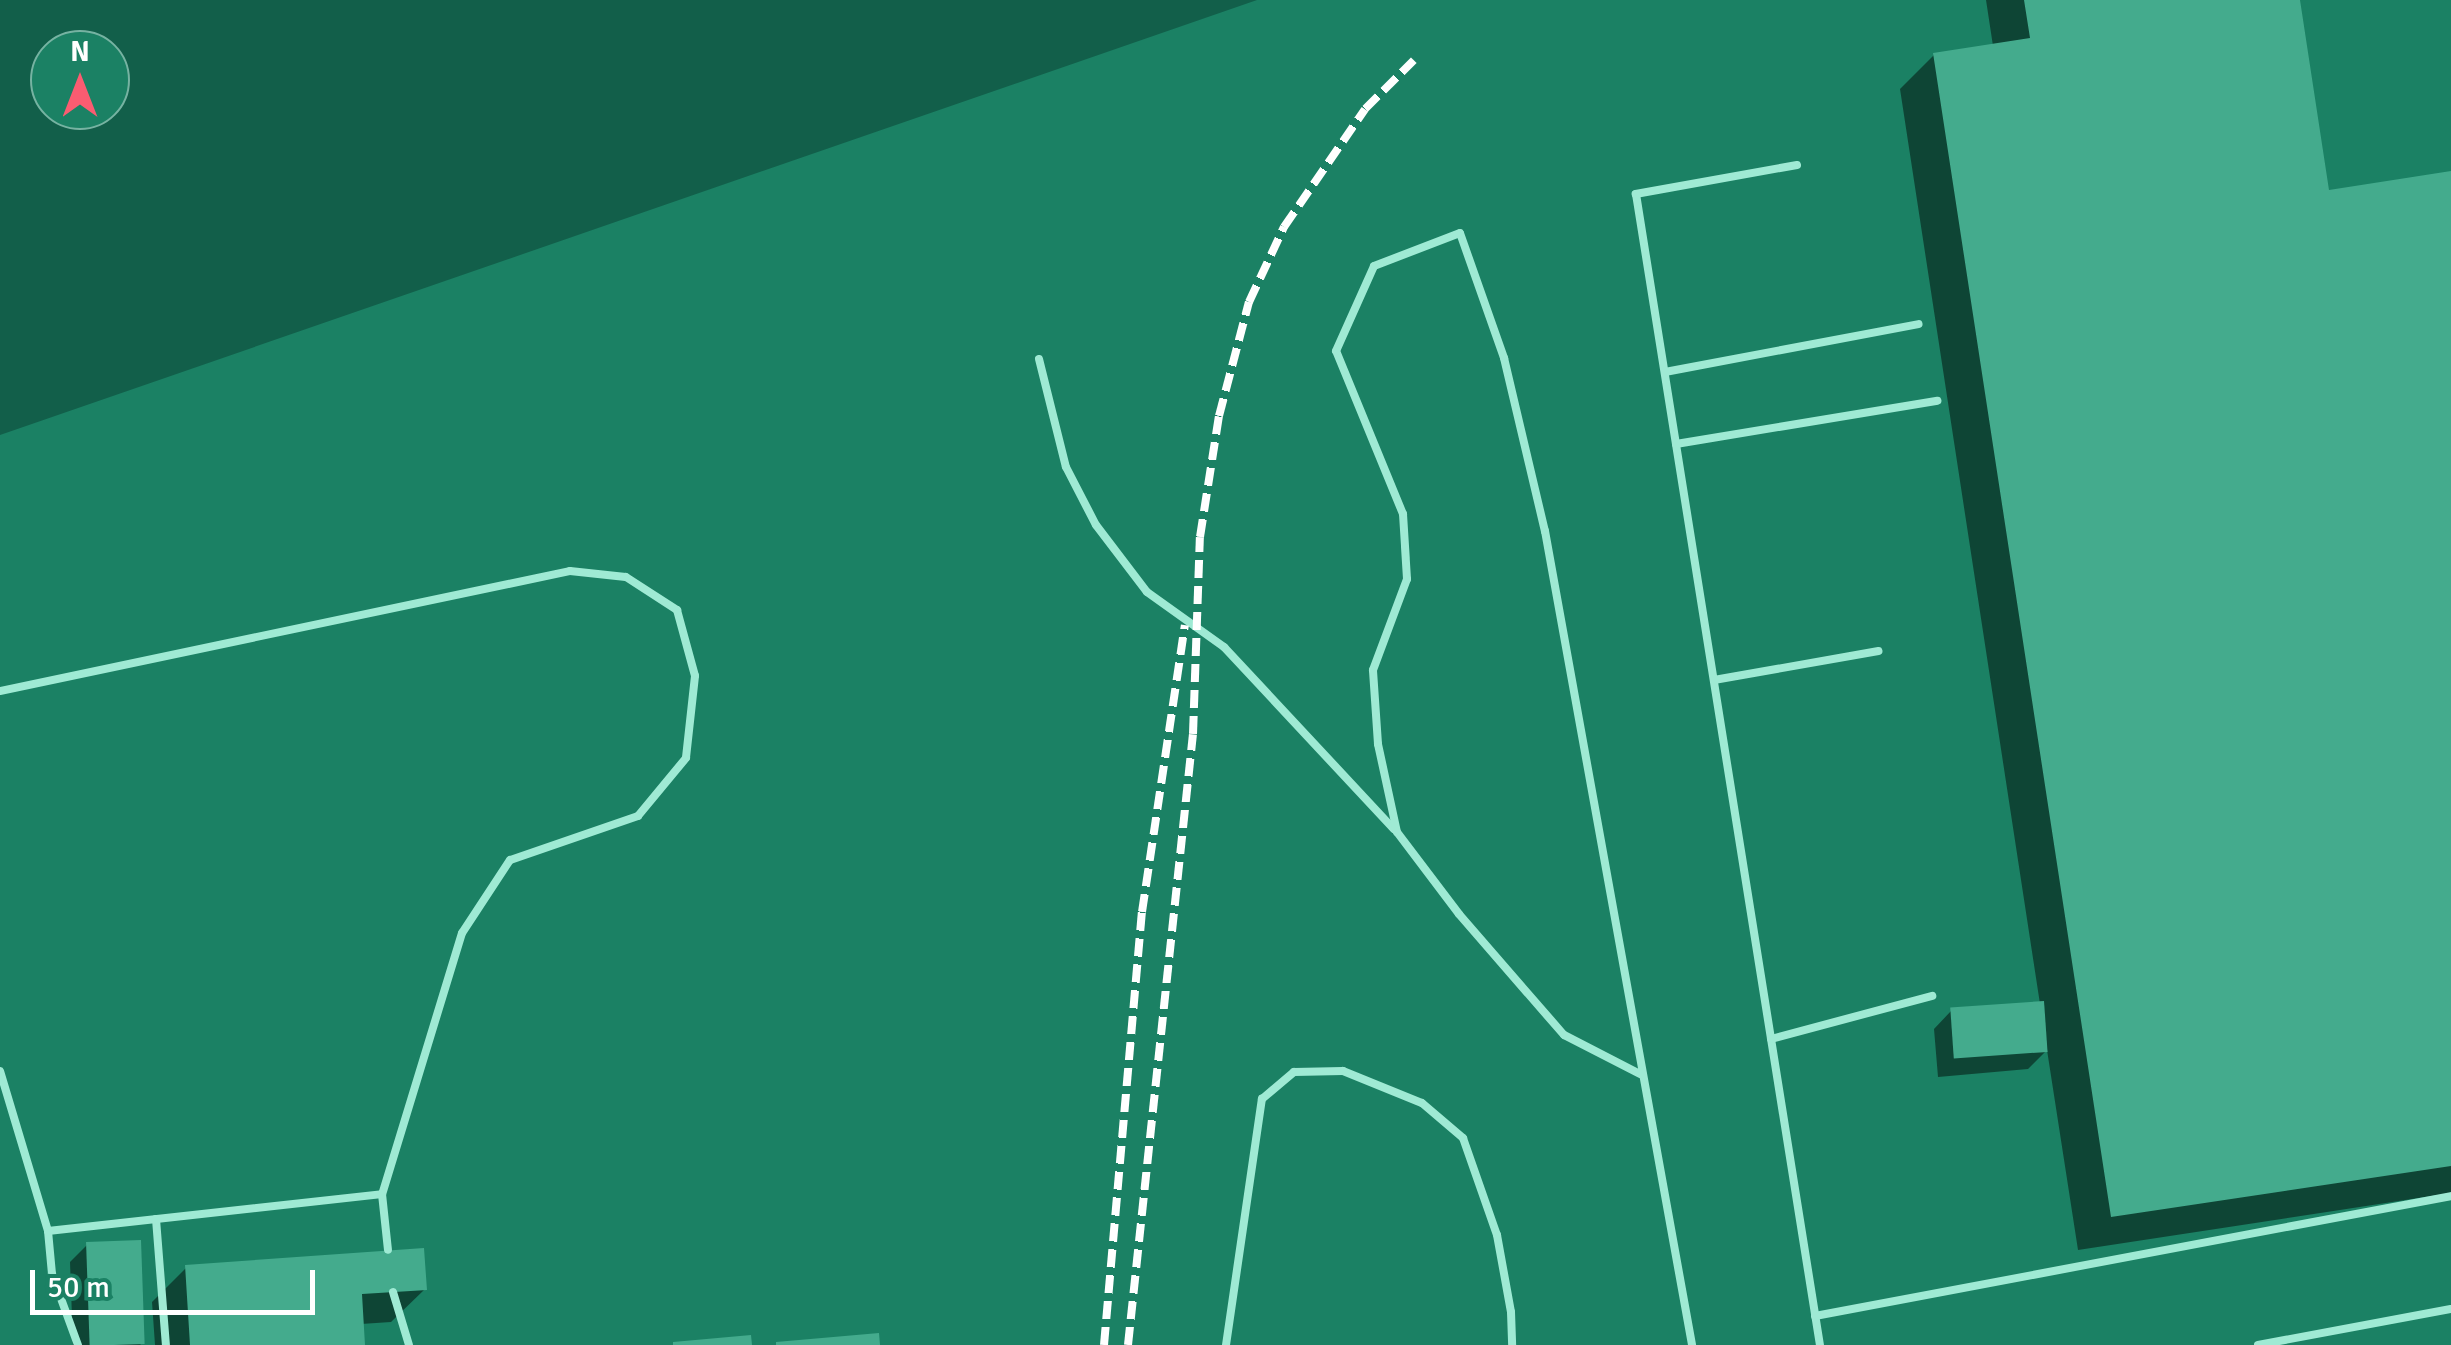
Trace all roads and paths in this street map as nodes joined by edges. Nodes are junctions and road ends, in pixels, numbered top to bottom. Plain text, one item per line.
1 (1797, 165) dead end
2 (1918, 324) dead end
3 (1039, 360) dead end
4 (1665, 372) junction
5 (1937, 401) dead end
6 (1676, 444) junction
7 (1878, 651) dead end
8 (1714, 680) junction
9 (0, 691) edge
10 (1397, 832) junction
11 (1932, 996) dead end
12 (1771, 1039) junction
13 (0, 1070) edge
14 (1640, 1074) junction
15 (382, 1194) junction
16 (2451, 1196) edge
17 (156, 1219) junction
18 (48, 1231) junction
19 (388, 1250) dead end
20 (393, 1292) dead end
21 (2451, 1309) edge
22 (1815, 1316) junction
23 (78, 1345) edge
24 (166, 1345) edge
25 (409, 1345) edge
26 (1226, 1345) edge
27 (1512, 1345) edge
28 (1692, 1345) edge
29 (1820, 1345) edge
30 (2258, 1345) edge

1 - 4 lane
2 - 4 lane
3 - 10 lane
4 - 6 lane
5 - 6 lane
6 - 8 lane
7 - 8 lane
8 - 12 lane
9 - 15 lane
10 - 14 lane
10 - 14 lane
11 - 12 lane
12 - 22 lane
13 - 18 lane
14 - 28 lane
15 - 17 lane
15 - 19 lane
16 - 22 lane
17 - 18 lane
17 - 24 lane
18 - 23 lane
20 - 25 lane
21 - 30 lane
22 - 29 lane
26 - 27 lane

